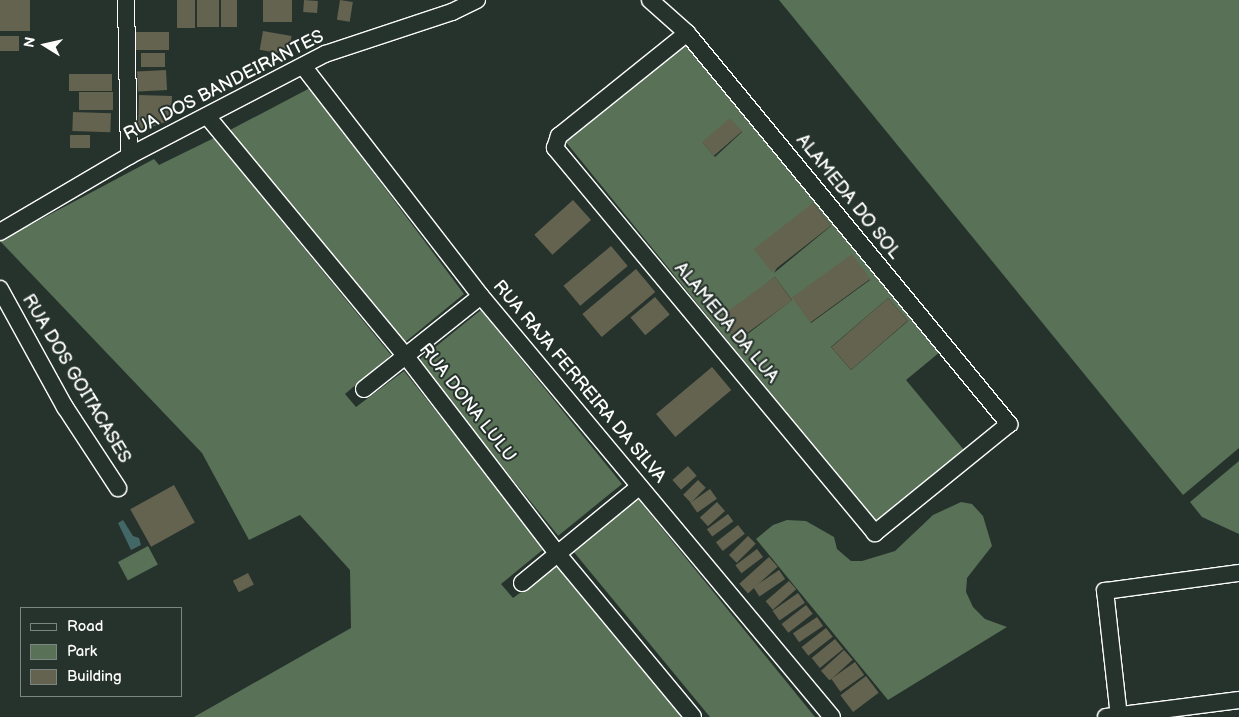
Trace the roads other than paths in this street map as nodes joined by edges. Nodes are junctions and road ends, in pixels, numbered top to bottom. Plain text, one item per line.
1 (126, 0) edge
2 (477, 0) edge
3 (650, 0) edge
4 (687, 33) junction
5 (303, 66) junction
6 (207, 116) junction
7 (129, 156) junction
8 (0, 232) edge
9 (0, 289) edge
10 (481, 296) junction
11 (404, 355) junction
12 (364, 389) dead end
13 (639, 487) junction
14 (118, 488) dead end
15 (875, 533) joint
16 (557, 553) junction
17 (1239, 573) edge
18 (522, 583) dead end
19 (1239, 700) edge
20 (1115, 716) edge
21 (694, 717) edge
22 (832, 717) edge

1 - 7 street
2 - 5 street, RUA DOS BANDEIRANTES
3 - 4 street, ALAMEDA DO SOL
4 - 15 street, ALAMEDA DA LUA
4 - 15 street, ALAMEDA DO SOL
5 - 6 street, RUA DOS BANDEIRANTES
5 - 10 street, RUA RAJA FERREIRA DA SILVA
6 - 7 street, RUA DOS BANDEIRANTES
6 - 11 street, RUA DONA LULU
7 - 8 street, RUA DOS BANDEIRANTES
9 - 14 street, RUA DOS GOITACASES
10 - 11 street
10 - 13 street, RUA RAJA FERREIRA DA SILVA
11 - 12 street
11 - 16 street, RUA DONA LULU
13 - 16 street
13 - 22 street, RUA RAJA FERREIRA DA SILVA
16 - 18 street
16 - 21 street, RUA DONA LULU
17 - 20 street
19 - 20 street

